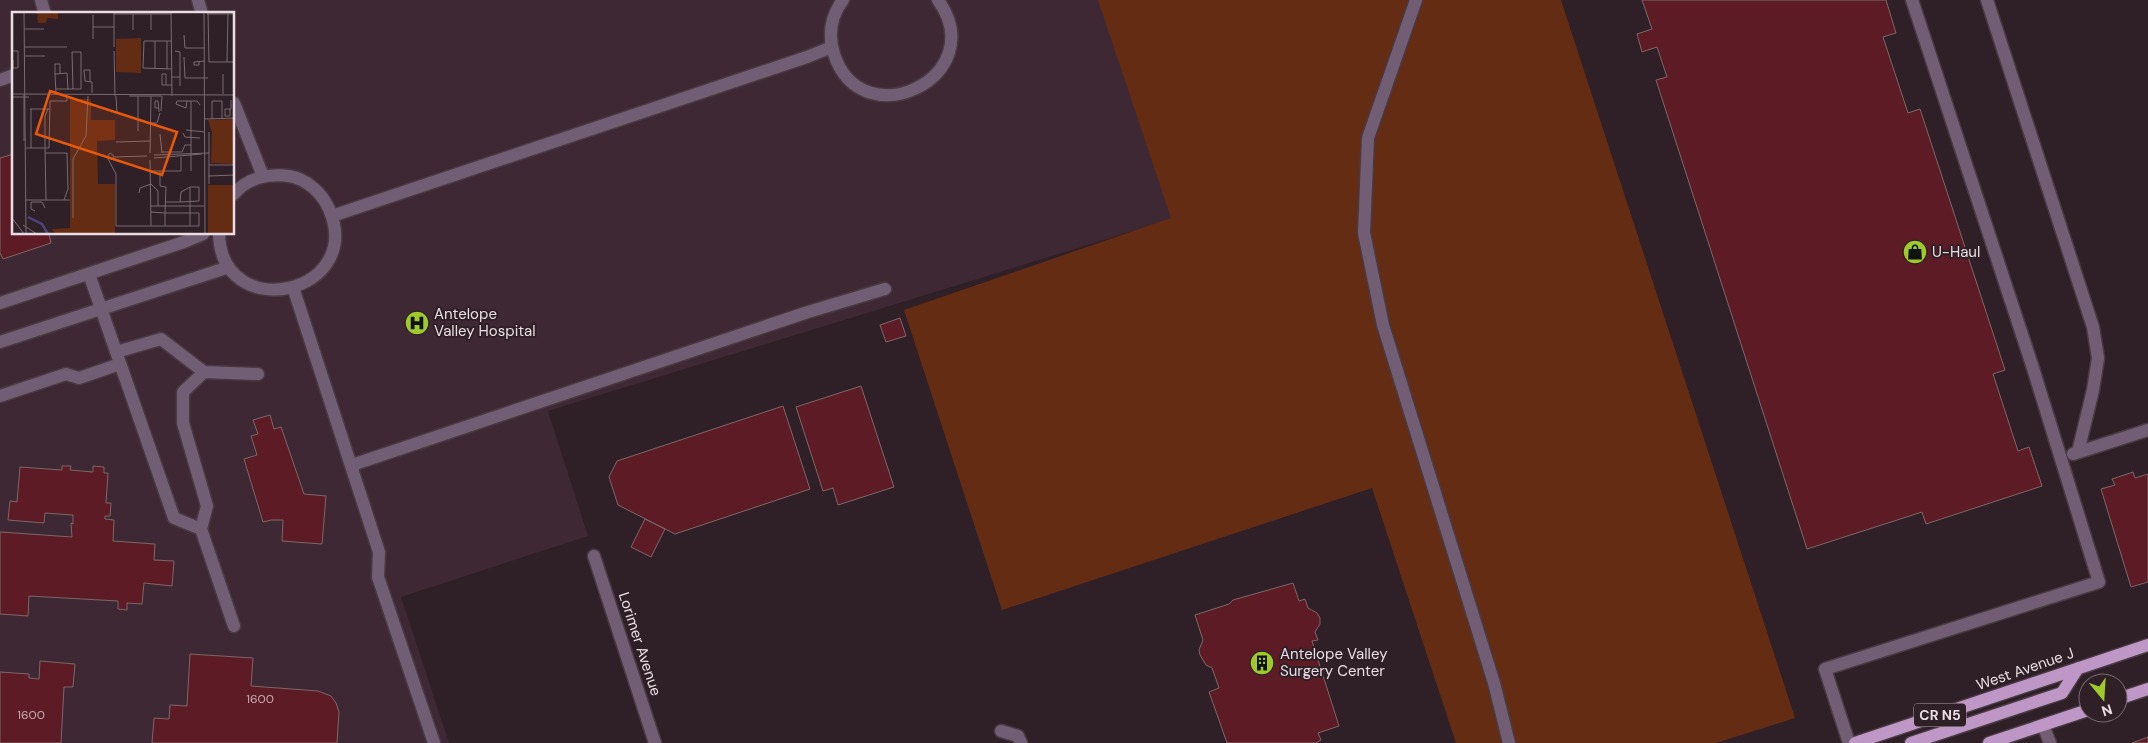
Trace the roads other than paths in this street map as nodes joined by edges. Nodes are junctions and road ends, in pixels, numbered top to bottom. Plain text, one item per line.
1 (843, 0) edge
2 (938, 0) edge
3 (1416, 0) edge
4 (1912, 0) edge
5 (1987, 0) edge
6 (832, 47) junction
7 (12, 76) edge
8 (0, 80) edge
9 (235, 106) edge
10 (263, 176) junction
11 (235, 193) edge
12 (332, 216) junction
13 (201, 235) edge
14 (219, 235) edge
15 (229, 267) junction
16 (89, 274) junction
17 (293, 288) junction
18 (885, 289) dead end
19 (0, 303) edge
20 (101, 309) junction
21 (0, 342) edge
22 (118, 358) junction
23 (204, 372) junction
24 (258, 374) dead end
25 (0, 396) edge
26 (2148, 430) edge
27 (2078, 452) junction
28 (2061, 458) junction
29 (352, 465) junction
30 (200, 529) junction
31 (594, 556) dead end
32 (234, 626) dead end
33 (2148, 645) edge
34 (2078, 668) junction
35 (2148, 689) edge
36 (2128, 696) edge
37 (2078, 713) edge
38 (2043, 725) junction
39 (1000, 731) dead end
40 (432, 742) edge
41 (655, 743) edge
42 (1021, 743) edge
43 (1509, 743) edge
44 (1849, 743) edge
45 (1855, 743) edge
46 (1911, 743) edge
47 (1989, 743) edge
48 (2050, 743) edge

1 - 6 street
2 - 6 street
3 - 43 street
4 - 28 street
5 - 27 street
6 - 12 street
7 - 8 street
9 - 10 street
10 - 11 street
10 - 12 street
12 - 17 street
13 - 16 street
14 - 15 street
15 - 17 street
15 - 20 street
16 - 19 street
16 - 20 street
17 - 29 street
18 - 29 street
20 - 21 street
20 - 22 street
22 - 23 street
22 - 25 street
22 - 30 street
23 - 24 street
23 - 30 street
26 - 27 street
27 - 28 street
28 - 44 street
29 - 40 street
30 - 32 street
31 - 41 street, Lorimer Avenue
33 - 34 main road, West Avenue J / CR N5
34 - 45 main road, West Avenue J / CR N5
34 - 46 main road
35 - 36 main road
37 - 38 main road
38 - 47 main road
38 - 48 street
39 - 42 street

